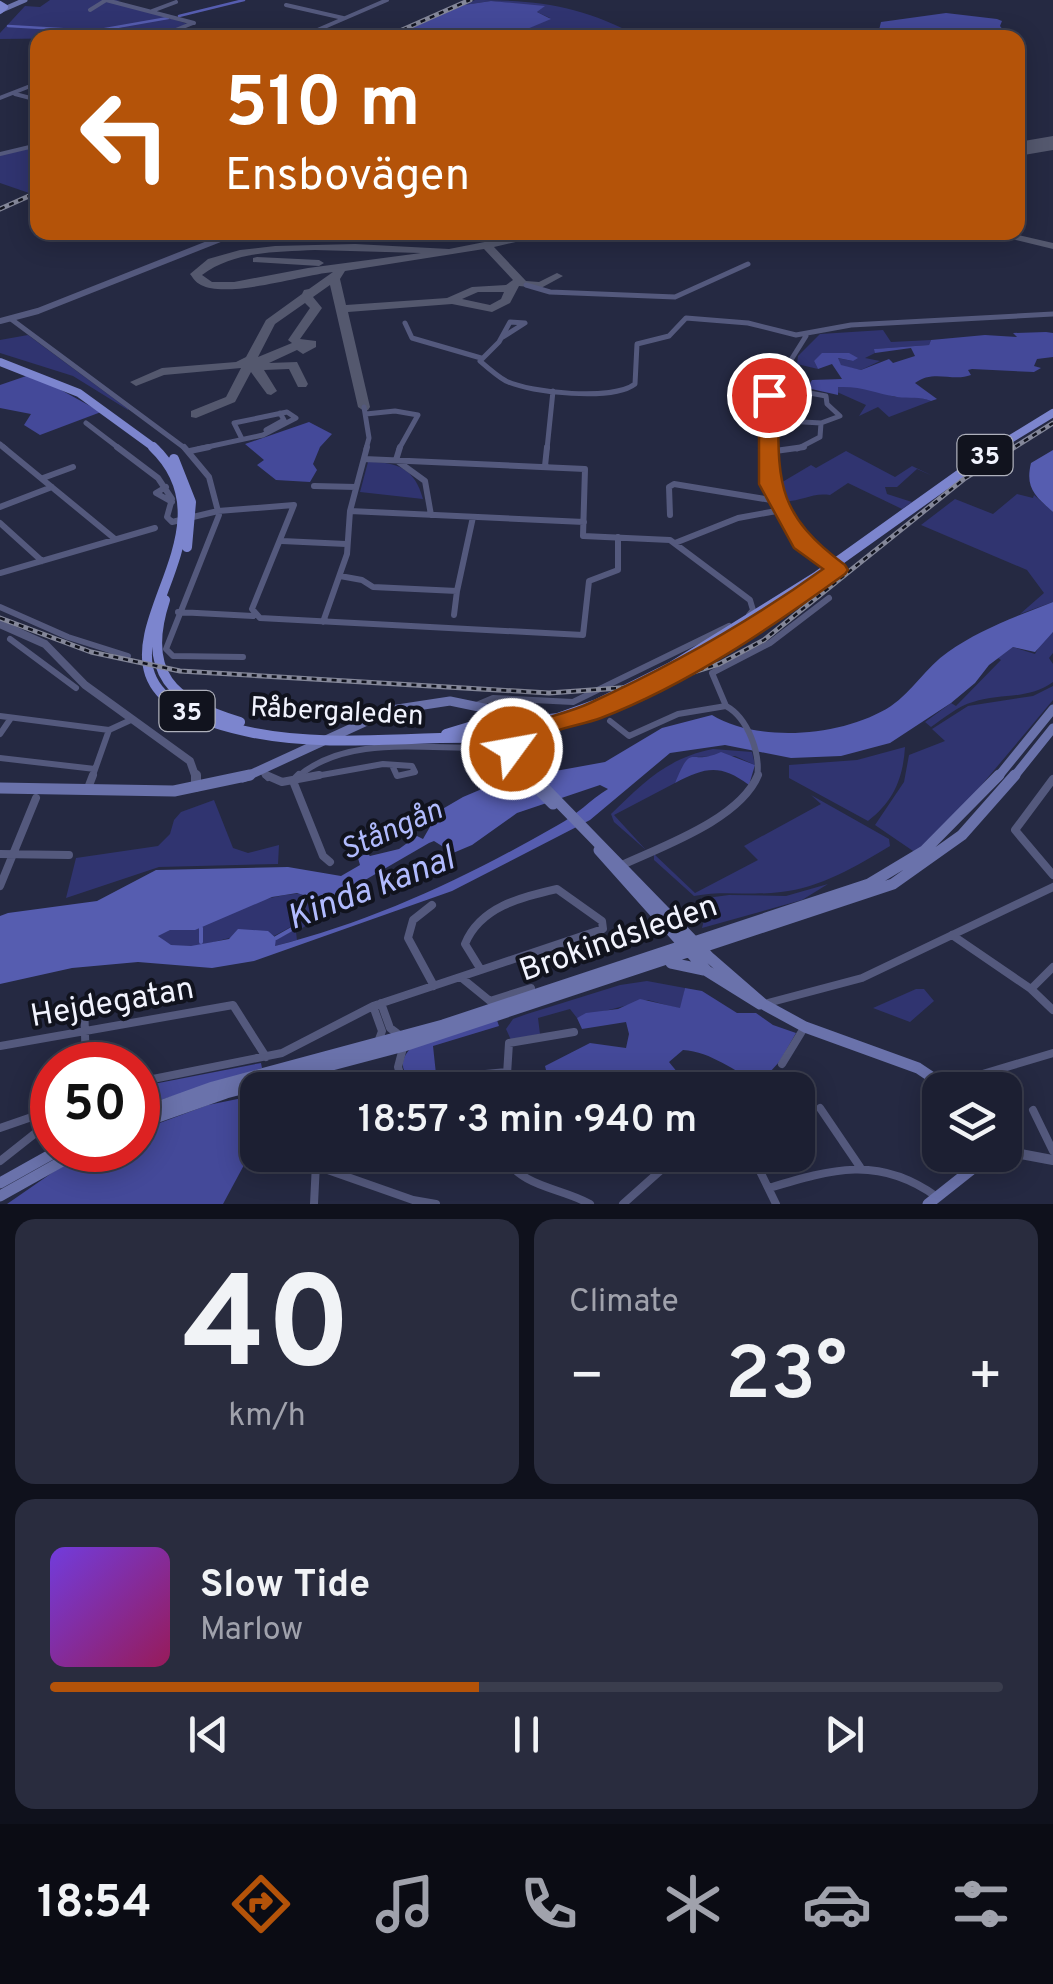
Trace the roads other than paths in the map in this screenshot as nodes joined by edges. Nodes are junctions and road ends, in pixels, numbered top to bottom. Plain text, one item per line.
1 (23, 0) edge
2 (124, 0) edge
3 (388, 0) edge
4 (176, 2) edge
5 (116, 3) junction
6 (286, 5) dead end
7 (0, 7) edge
8 (90, 10) dead end
9 (150, 12) junction
10 (344, 18) junction
11 (175, 30) edge
12 (316, 30) edge
13 (30, 86) edge
14 (12, 93) junction
15 (0, 98) edge
16 (30, 98) edge
17 (30, 147) edge
18 (0, 154) edge
19 (217, 240) edge
20 (748, 264) dead end
21 (526, 285) dead end
22 (1053, 314) edge
23 (11, 319) junction
24 (0, 321) edge
25 (405, 322) dead end
26 (503, 337) dead end
27 (805, 338) junction
28 (481, 358) junction
29 (0, 360) edge
30 (772, 386) junction
31 (553, 391) junction
32 (1053, 413) edge
33 (280, 414) junction
34 (265, 417) junction
35 (840, 418) joint
36 (768, 420) junction
37 (86, 422) dead end
38 (820, 424) junction
39 (258, 434) junction
40 (242, 439) junction
41 (0, 444) edge
42 (190, 451) junction
43 (768, 452) junction
44 (364, 458) junction
45 (396, 460) junction
46 (546, 466) junction
47 (73, 467) dead end
48 (42, 479) junction
49 (314, 486) dead end
50 (52, 487) junction
51 (166, 487) junction
52 (356, 488) junction
53 (778, 501) junction
54 (172, 502) junction
55 (0, 507) edge
56 (782, 510) junction
57 (350, 511) junction
58 (214, 512) junction
59 (431, 515) junction
60 (670, 515) dead end
61 (473, 517) junction
62 (179, 520) joint
63 (584, 522) junction
64 (0, 523) edge
65 (155, 528) dead end
66 (618, 537) junction
67 (115, 539) junction
68 (282, 541) junction
69 (675, 543) junction
70 (346, 544) junction
71 (806, 548) junction
72 (42, 561) junction
73 (827, 567) junction
74 (0, 573) edge
75 (340, 576) junction
76 (456, 591) junction
77 (829, 598) dead end
78 (0, 606) edge
79 (178, 612) junction
80 (454, 614) dead end
81 (254, 616) junction
82 (323, 622) junction
83 (0, 624) edge
84 (20, 632) junction
85 (10, 639) junction
86 (0, 647) edge
87 (128, 656) dead end
88 (243, 657) dead end
89 (70, 669) junction
90 (57, 674) junction
91 (76, 688) dead end
92 (474, 706) junction
93 (726, 706) junction
94 (1053, 709) edge
95 (503, 712) junction
96 (0, 716) edge
97 (11, 718) junction
98 (134, 718) junction
99 (522, 720) junction
100 (610, 721) dead end
101 (480, 722) junction
102 (1053, 728) edge
103 (108, 730) junction
104 (0, 734) edge
105 (341, 737) junction
106 (518, 738) junction
107 (488, 743) junction
108 (0, 758) edge
109 (392, 766) dead end
110 (96, 770) junction
111 (262, 771) junction
112 (524, 772) junction
113 (292, 780) junction
114 (1053, 780) edge
115 (196, 787) junction
116 (0, 788) edge
117 (88, 789) junction
118 (36, 798) dead end
119 (591, 837) joint
120 (0, 854) edge
121 (13, 855) junction
122 (69, 856) dead end
123 (330, 862) dead end
124 (619, 866) junction
125 (1053, 875) edge
126 (0, 886) edge
127 (1053, 886) edge
128 (432, 905) dead end
129 (672, 922) junction
130 (720, 931) junction
131 (952, 935) junction
132 (692, 946) junction
133 (658, 958) junction
134 (1053, 967) edge
135 (482, 971) junction
136 (707, 971) junction
137 (462, 978) junction
138 (434, 986) junction
139 (532, 988) dead end
140 (1032, 989) junction
141 (84, 1002) dead end
142 (763, 1004) junction
143 (377, 1005) junction
144 (1053, 1010) edge
145 (805, 1027) junction
146 (85, 1031) junction
147 (574, 1032) dead end
148 (85, 1042) edge
149 (403, 1042) junction
150 (0, 1046) edge
151 (374, 1050) junction
152 (1053, 1053) edge
153 (269, 1057) junction
154 (782, 1064) dead end
155 (398, 1068) junction
156 (300, 1069) joint
157 (283, 1072) edge
158 (290, 1072) edge
159 (399, 1072) edge
160 (507, 1072) edge
161 (924, 1072) edge
162 (997, 1072) edge
163 (160, 1078) edge
164 (240, 1082) edge
165 (240, 1088) edge
166 (160, 1106) edge
167 (820, 1108) dead end
168 (1033, 1110) dead end
169 (160, 1116) edge
170 (30, 1118) edge
171 (0, 1128) edge
172 (30, 1137) edge
173 (1053, 1151) edge
174 (1022, 1154) edge
175 (1053, 1160) edge
176 (0, 1161) edge
177 (30, 1166) edge
178 (861, 1168) junction
179 (43, 1172) edge
180 (316, 1172) edge
181 (338, 1172) edge
182 (514, 1172) edge
183 (659, 1172) edge
184 (761, 1172) edge
185 (968, 1172) edge
186 (0, 1183) edge
187 (769, 1188) junction
188 (0, 1196) edge
189 (932, 1200) edge
190 (413, 1202) edge
191 (314, 1204) edge
192 (436, 1204) edge
193 (590, 1204) edge
194 (624, 1204) edge
195 (776, 1204) edge

1 - 7 main road
2 - 5 street
3 - 10 street
4 - 9 street
5 - 8 street
5 - 9 street
6 - 10 street
9 - 11 street
10 - 12 street
13 - 14 street
14 - 15 street
14 - 16 street
17 - 18 street
19 - 23 street
20 - 21 street
22 - 27 street
23 - 24 street
23 - 42 street
25 - 28 street
26 - 28 street
27 - 30 street
27 - 31 street
28 - 31 street
29 - 105 main road, Råbergaleden / 35
30 - 35 street
30 - 36 street
31 - 46 street
32 - 73 main road, 35
33 - 34 street
33 - 39 street
33 - 39 street
34 - 39 street
34 - 40 street
35 - 38 street
36 - 38 street
36 - 43 street
37 - 51 street
38 - 43 street
39 - 40 street
40 - 42 street
41 - 48 street
42 - 58 street
43 - 53 street
44 - 45 street
44 - 45 street
44 - 52 street
45 - 46 street
45 - 59 street
46 - 63 street
47 - 48 street
48 - 50 street
49 - 52 street
50 - 55 street
50 - 67 street
51 - 54 street
51 - 54 street
52 - 57 street
53 - 56 street
53 - 60 street
54 - 62 street
56 - 69 street
56 - 71 street
57 - 59 street
57 - 70 street
58 - 62 street
58 - 68 street
58 - 79 street
59 - 61 street
61 - 63 street
61 - 76 street
63 - 66 street
64 - 72 street
65 - 67 street
66 - 69 street
66 - 82 street
67 - 72 street
68 - 70 street
68 - 81 street
69 - 92 street
70 - 75 street
71 - 73 street
71 - 73 street
72 - 74 street
73 - 99 main road, 35
73 - 106 main road, 35
75 - 76 street
75 - 82 street
76 - 80 street
77 - 93 street
78 - 87 street
79 - 81 street
79 - 88 street
81 - 82 street
83 - 84 street
84 - 85 street
84 - 89 street
85 - 86 street
85 - 90 street
89 - 90 street
89 - 98 street
90 - 91 street
92 - 95 main road
92 - 101 main road
92 - 111 main road
93 - 100 street
93 - 124 street
94 - 130 main road, Brokindsleden
95 - 99 main road
95 - 101 main road, 35
96 - 97 street
97 - 103 street
97 - 104 street
98 - 103 street
98 - 115 street
99 - 106 main road
101 - 105 main road, Råbergaleden / 35
101 - 107 main road
102 - 132 main road, Brokindsleden
103 - 110 street
105 - 107 main road, Råbergaleden / 35
106 - 107 main road, 35
106 - 112 main road
107 - 112 main road
107 - 113 street
108 - 110 street
109 - 113 street
110 - 117 street
111 - 113 street
111 - 115 main road
112 - 119 main road
113 - 123 street
114 - 125 street
115 - 117 main road
116 - 117 main road
118 - 121 street
119 - 124 main road
120 - 121 street
121 - 122 street
121 - 126 street
124 - 129 main road
127 - 131 street
128 - 138 street
129 - 130 main road
129 - 132 main road
129 - 133 main road
130 - 132 main road, Brokindsleden
131 - 140 street
131 - 142 street
132 - 133 main road, Brokindsleden
132 - 136 main road
132 - 142 main road
133 - 136 main road
133 - 149 main road, Brokindsleden
134 - 140 street
135 - 135 street
135 - 137 street
136 - 142 main road
137 - 138 street
137 - 139 street
138 - 143 street
140 - 144 street
141 - 146 street
142 - 145 main road
143 - 149 street
143 - 151 street
143 - 153 street
145 - 154 street
145 - 161 main road
146 - 148 street
146 - 150 street, Hejdegatan
146 - 153 street, Hejdegatan
147 - 160 street
149 - 151 main road, Brokindsleden
149 - 155 street
151 - 155 street
151 - 156 main road, Brokindsleden
152 - 162 street
153 - 157 street
153 - 163 street
155 - 159 street
156 - 158 main road, Brokindsleden
164 - 166 main road, Brokindsleden
165 - 169 main road, Brokindsleden
167 - 178 street
168 - 173 street
170 - 171 street
172 - 176 street
174 - 175 street
177 - 186 main road
178 - 187 street
178 - 189 street
179 - 188 main road
180 - 191 street
181 - 190 street
182 - 193 street
183 - 194 street
184 - 187 street
185 - 189 main road
187 - 195 street
190 - 192 street

